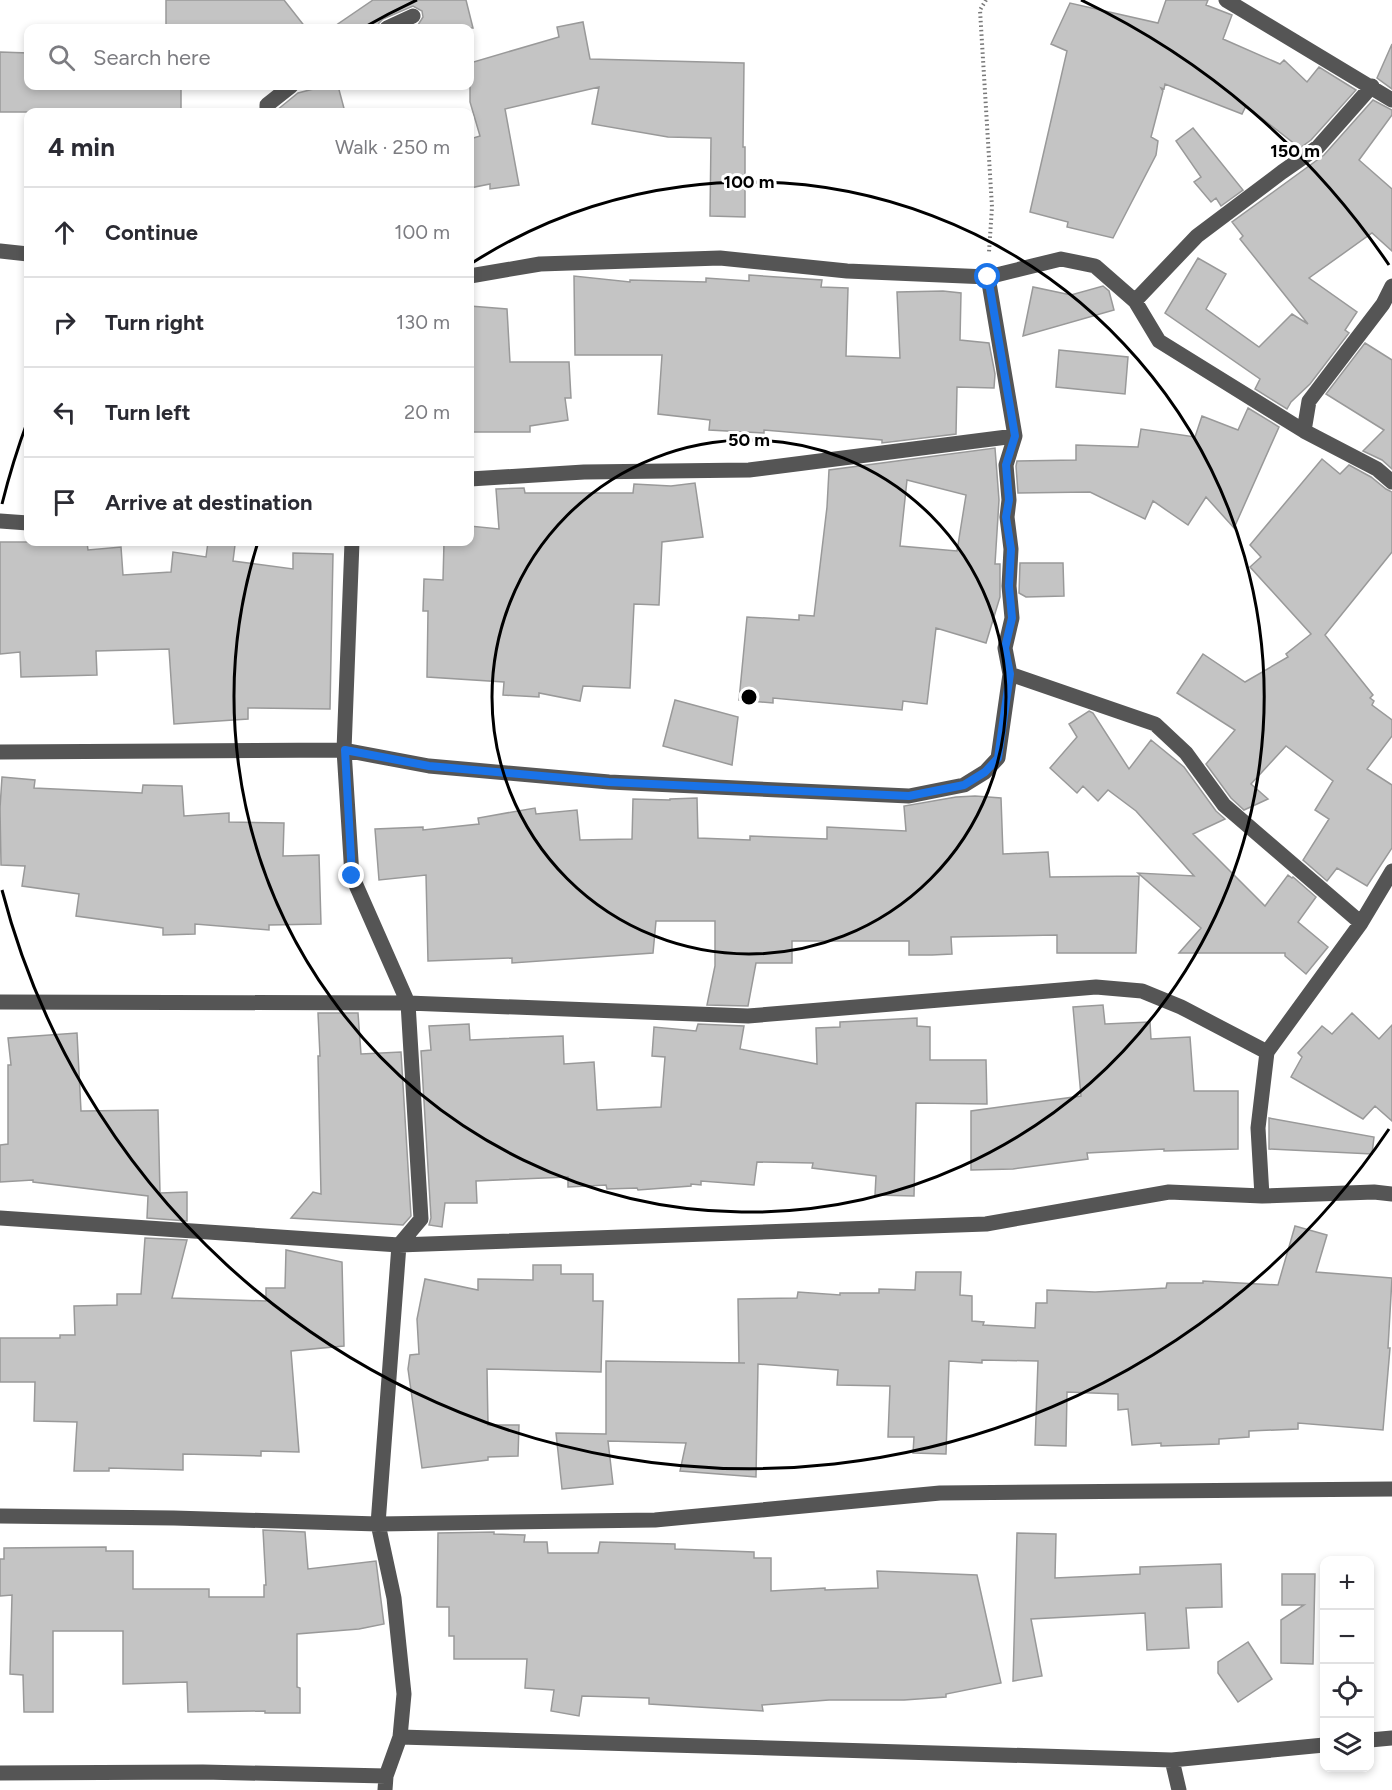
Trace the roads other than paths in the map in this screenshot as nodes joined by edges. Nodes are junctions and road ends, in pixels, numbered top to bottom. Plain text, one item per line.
1 (1226, 0) edge
2 (413, 16) dead end
3 (396, 24) edge
4 (1372, 86) junction
5 (286, 90) edge
6 (1392, 100) edge
7 (267, 108) edge
8 (0, 250) edge
9 (24, 253) edge
10 (474, 275) edge
11 (988, 277) junction
12 (1392, 286) edge
13 (1135, 301) junction
14 (1387, 305) edge
15 (1304, 431) junction
16 (1015, 436) junction
17 (474, 479) edge
18 (1392, 482) edge
19 (0, 521) edge
20 (24, 523) edge
21 (352, 546) edge
22 (1010, 674) junction
23 (345, 750) junction
24 (0, 752) edge
25 (1392, 871) edge
26 (1361, 923) junction
27 (0, 1002) edge
28 (408, 1003) junction
29 (1268, 1052) junction
30 (1392, 1194) edge
31 (1262, 1196) junction
32 (0, 1218) edge
33 (399, 1245) junction
34 (1392, 1489) edge
35 (0, 1516) edge
36 (378, 1524) junction
37 (400, 1737) junction
38 (1392, 1738) edge
39 (1374, 1740) edge
40 (1320, 1745) edge
41 (1172, 1760) junction
42 (0, 1773) edge
43 (385, 1783) edge
44 (1179, 1790) edge

1 - 4 street
2 - 3 street
4 - 6 street
4 - 13 street
5 - 7 street
8 - 9 street
10 - 11 street
11 - 13 street
11 - 16 street
12 - 14 street
13 - 15 street
14 - 15 street
15 - 18 street
16 - 17 street
16 - 22 street
19 - 20 street
21 - 23 street
22 - 23 street
22 - 26 street
23 - 24 street
23 - 28 street
25 - 26 street
26 - 29 street
27 - 28 street
28 - 29 street
28 - 33 street
29 - 31 street
30 - 31 street
31 - 33 street
32 - 33 street
33 - 36 street
34 - 36 street
35 - 36 street
36 - 37 street
37 - 41 street
37 - 43 street
38 - 39 street
40 - 41 street
41 - 44 street
42 - 43 street

